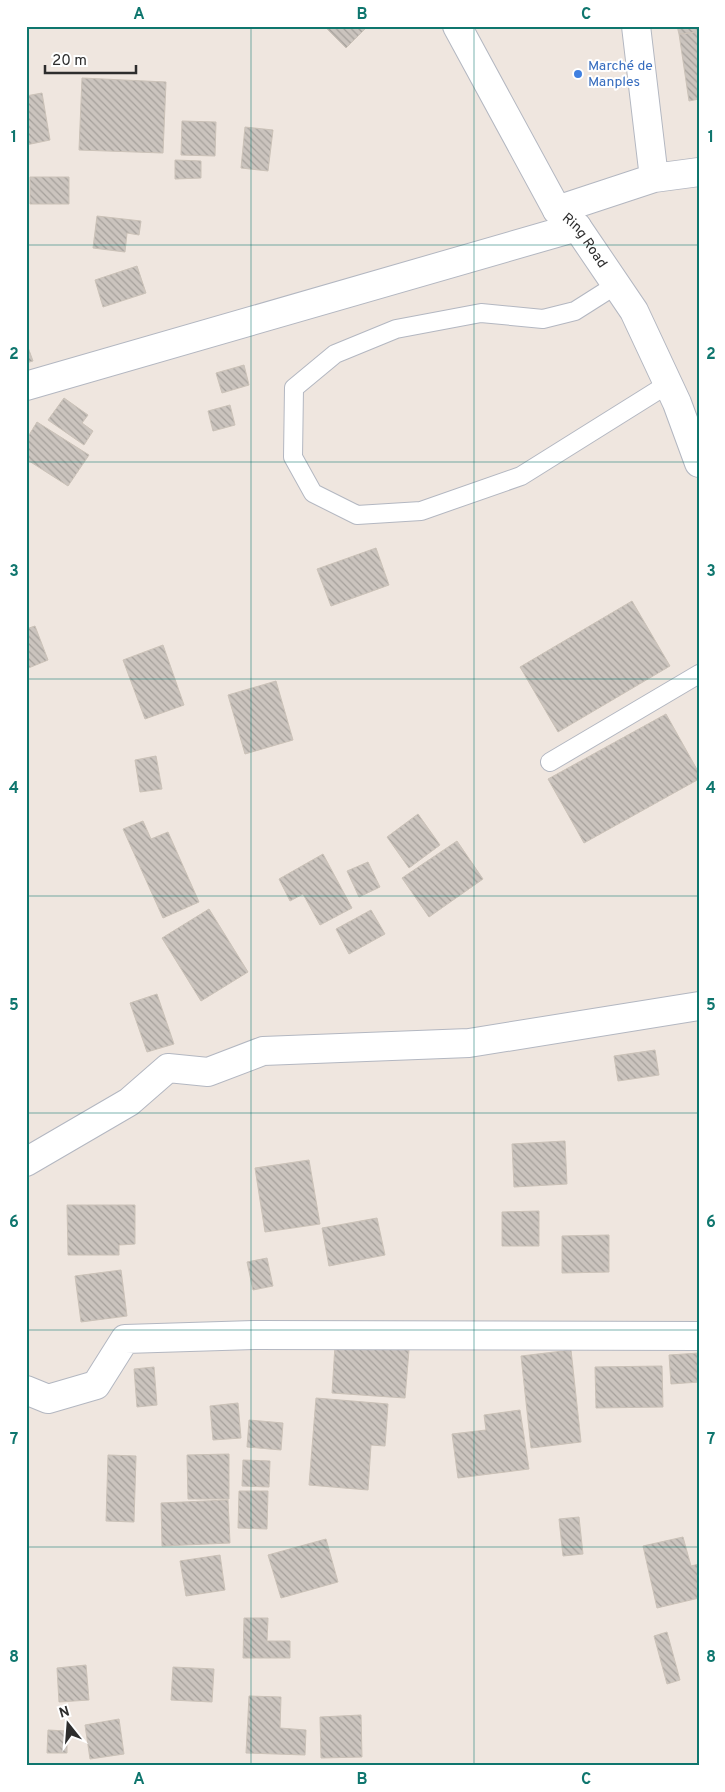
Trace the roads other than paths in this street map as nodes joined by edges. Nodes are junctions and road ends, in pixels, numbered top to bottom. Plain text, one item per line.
1 (457, 26) edge
2 (636, 26) edge
3 (699, 172) edge
4 (654, 178) junction
5 (567, 219) junction
6 (616, 285) junction
7 (668, 384) junction
8 (26, 386) edge
9 (699, 463) edge
10 (699, 674) edge
11 (550, 762) dead end
12 (699, 1006) edge
13 (26, 1162) edge
14 (699, 1336) edge
15 (26, 1390) edge

1 - 5 street, Ring Road
2 - 4 street
3 - 4 street
4 - 5 street
5 - 6 street, Ring Road
5 - 8 street
6 - 7 street, Ring Road
6 - 7 lane
7 - 9 street, Ring Road
10 - 11 lane
12 - 13 street
14 - 15 street

